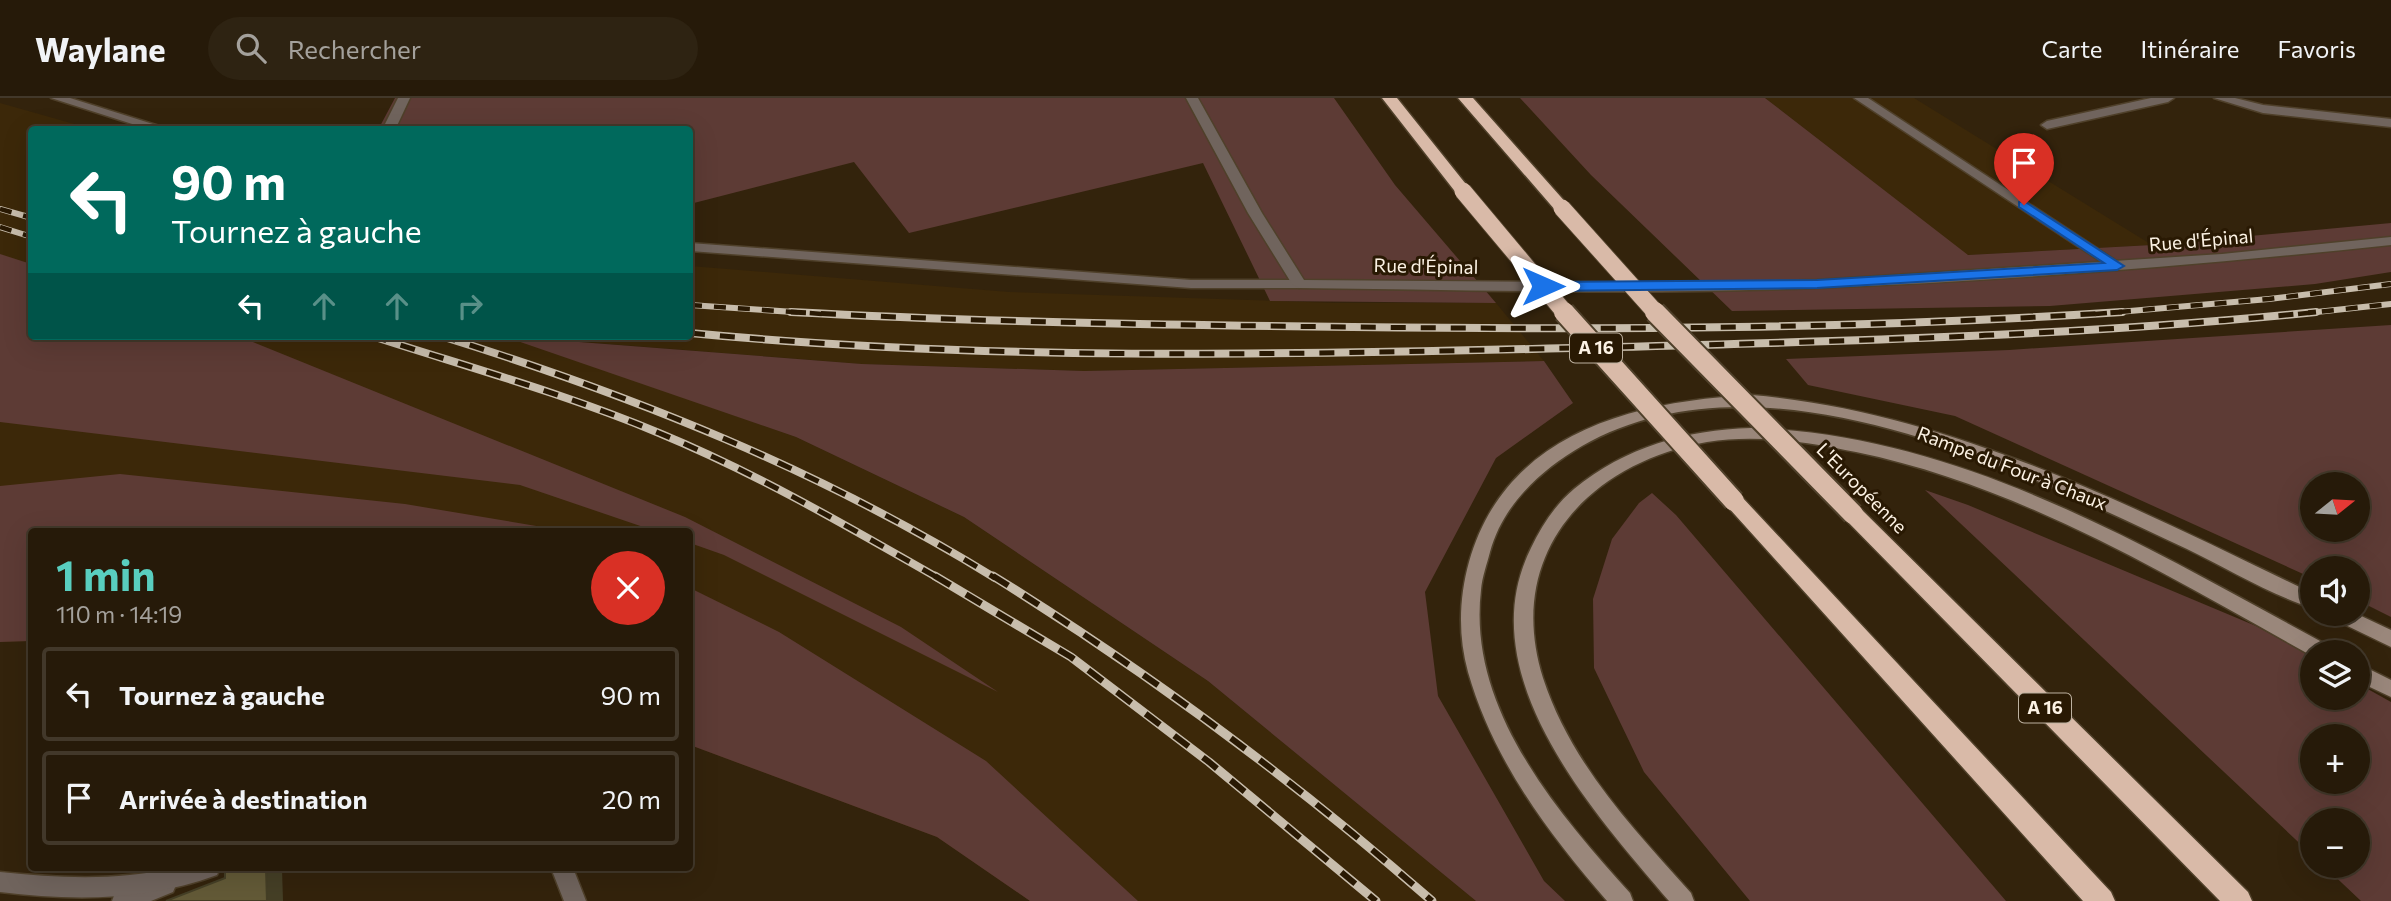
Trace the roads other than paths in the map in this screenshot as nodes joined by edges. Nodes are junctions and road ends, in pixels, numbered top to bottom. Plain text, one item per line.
1 (57, 98) edge
2 (404, 98) edge
3 (1192, 98) edge
4 (1389, 98) edge
5 (1465, 98) edge
6 (1860, 98) edge
7 (2168, 98) edge
8 (2220, 98) edge
9 (2297, 98) edge
10 (2312, 115) junction
11 (2391, 123) edge
12 (2047, 125) dead end
13 (152, 126) edge
14 (390, 126) edge
15 (2391, 241) edge
16 (693, 247) edge
17 (2117, 266) junction
18 (1299, 284) junction
19 (2300, 595) edge
20 (2364, 626) edge
21 (2391, 639) edge
22 (2300, 640) edge
23 (2370, 678) edge
24 (2391, 689) edge
25 (563, 871) edge
26 (200, 872) edge
27 (0, 882) edge
28 (123, 901) edge
29 (575, 901) edge
30 (1622, 901) edge
31 (1683, 901) edge
32 (2101, 901) edge
33 (2238, 901) edge

1 - 13 street
2 - 14 street
3 - 18 street
4 - 32 highway, A 16, bridge
5 - 33 highway, L'Européenne / A 16, bridge
6 - 17 street
7 - 12 street
8 - 10 street
9 - 10 street
10 - 11 street
15 - 17 street, Rue d'Épinal
16 - 18 street, Rue d'Épinal
17 - 18 street, Rue d'Épinal
19 - 30 main road, Rampe du Four à Chaux
20 - 21 main road
22 - 31 main road, Rampe du Four à Chaux
23 - 24 main road
25 - 29 street
26 - 27 street
26 - 28 street

